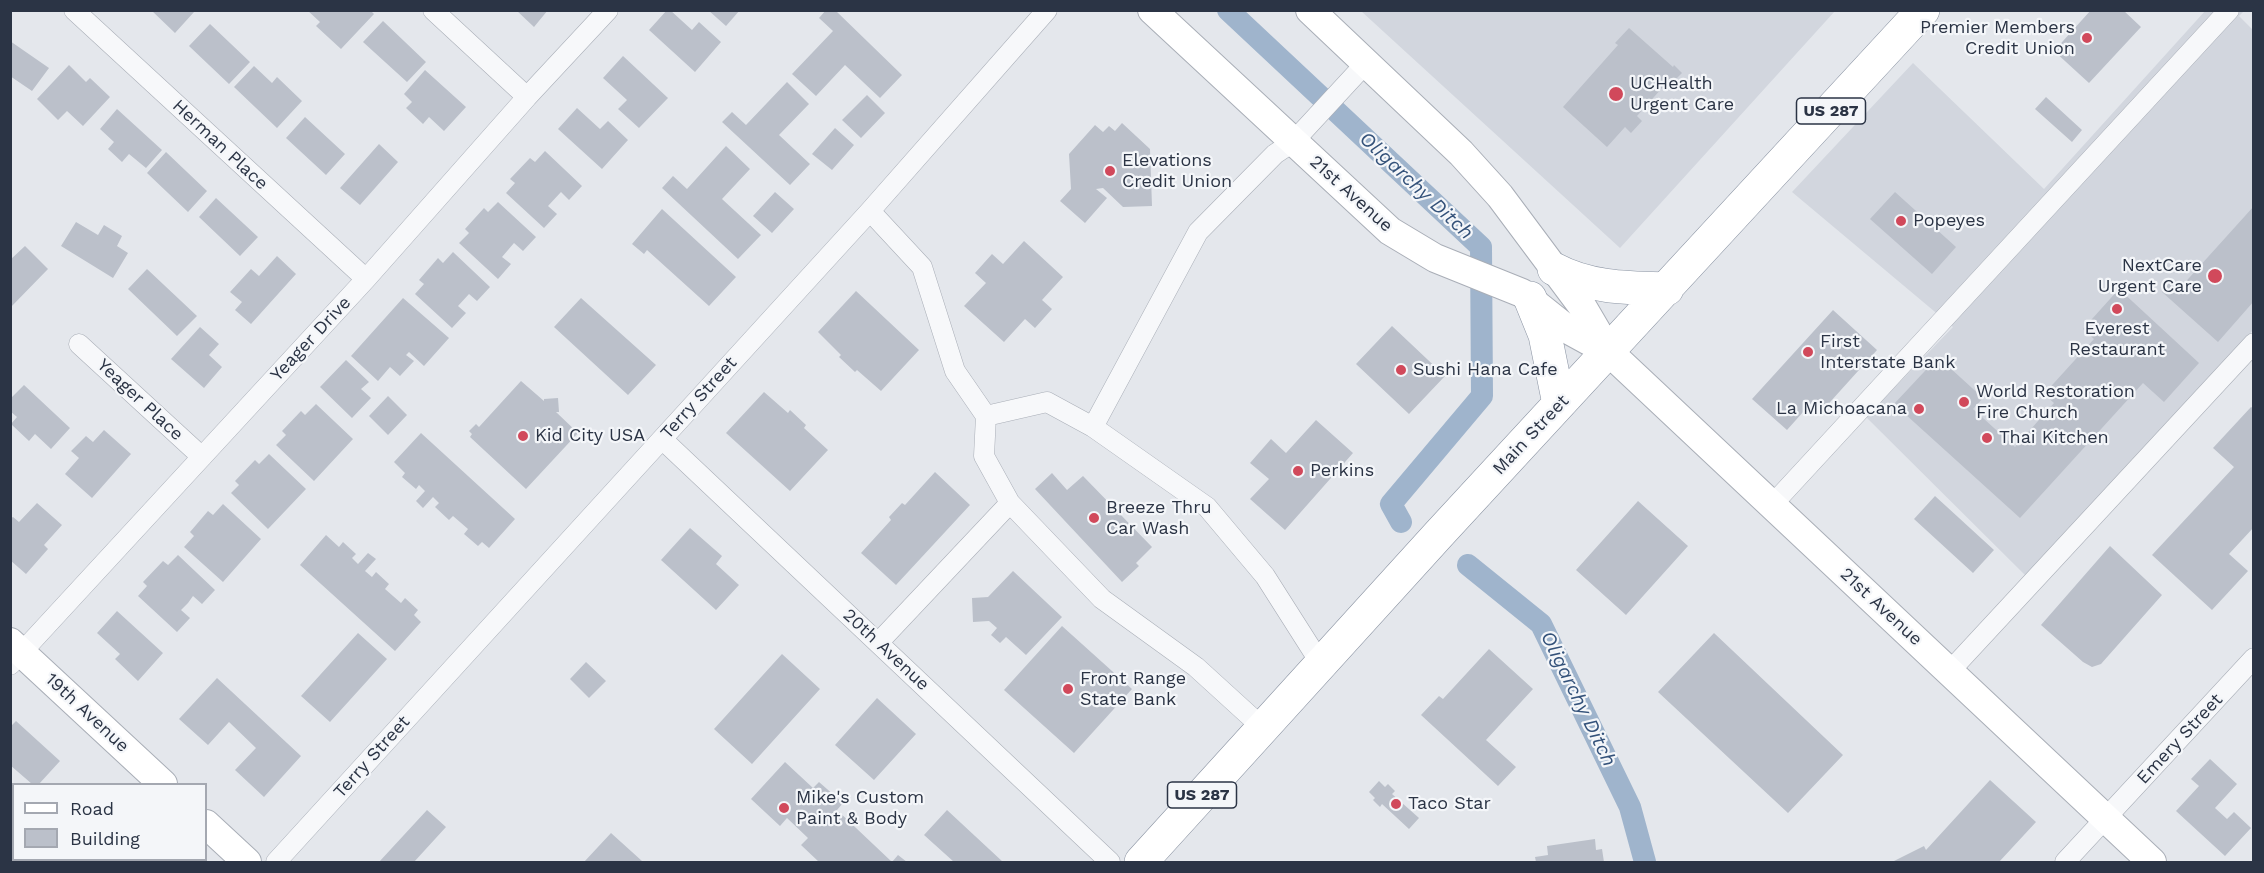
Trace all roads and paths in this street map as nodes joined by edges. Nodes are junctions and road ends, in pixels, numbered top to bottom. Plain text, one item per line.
1 (74, 10) edge
2 (433, 10) edge
3 (608, 10) edge
4 (1047, 10) edge
5 (1152, 10) edge
6 (1310, 10) edge
7 (1923, 10) edge
8 (2229, 10) edge
9 (1366, 63) junction
10 (527, 97) junction
11 (1293, 142) junction
12 (870, 211) junction
13 (1554, 269) junction
14 (366, 279) junction
15 (1667, 289) junction
16 (1530, 298) junction
17 (2253, 343) edge
18 (79, 344) dead end
19 (1609, 352) junction
20 (1560, 404) junction
21 (986, 416) junction
22 (1093, 427) junction
23 (662, 439) junction
24 (202, 457) junction
25 (1010, 503) junction
26 (1772, 505) junction
27 (879, 643) junction
28 (14, 653) edge
29 (2253, 658) edge
30 (1322, 664) junction
31 (1949, 672) junction
32 (1263, 728) junction
33 (162, 783) edge
34 (2106, 819) junction
35 (207, 825) edge
36 (247, 862) edge
37 (276, 862) edge
38 (1110, 862) edge
39 (1141, 862) edge
40 (2065, 862) edge
41 (2152, 862) edge

1 - 14 street, Herman Place
2 - 10 street
3 - 10 street, Yeager Drive
4 - 12 street, Terry Street
5 - 11 street, 21st Avenue
6 - 9 street, 21st Avenue
7 - 15 highway, Main Street / US 287
8 - 26 street
9 - 11 street
9 - 13 street, 21st Avenue
10 - 14 street, Yeager Drive
11 - 16 street, 21st Avenue
11 - 22 street
12 - 21 street
12 - 23 street, Terry Street
13 - 15 highway
13 - 19 street, 21st Avenue
14 - 24 street, Yeager Drive
15 - 19 highway, Main Street / US 287
16 - 19 street, 21st Avenue
16 - 20 highway
17 - 31 street
18 - 24 street, Yeager Place
19 - 20 highway, Main Street / US 287
19 - 26 street, 21st Avenue
20 - 30 highway, Main Street / US 287
21 - 22 street
21 - 25 street
22 - 30 street
23 - 27 street, 20th Avenue
23 - 37 street, Terry Street
24 - 28 street, Yeager Drive
25 - 27 street
25 - 32 street
26 - 31 street, 21st Avenue
27 - 38 street, 20th Avenue
28 - 33 street, 19th Avenue
29 - 34 street, Emery Street
30 - 32 highway, Main Street / US 287
31 - 34 street, 21st Avenue
32 - 39 highway, Main Street / US 287
34 - 40 street, Emery Street
34 - 41 street, 21st Avenue
35 - 36 street

